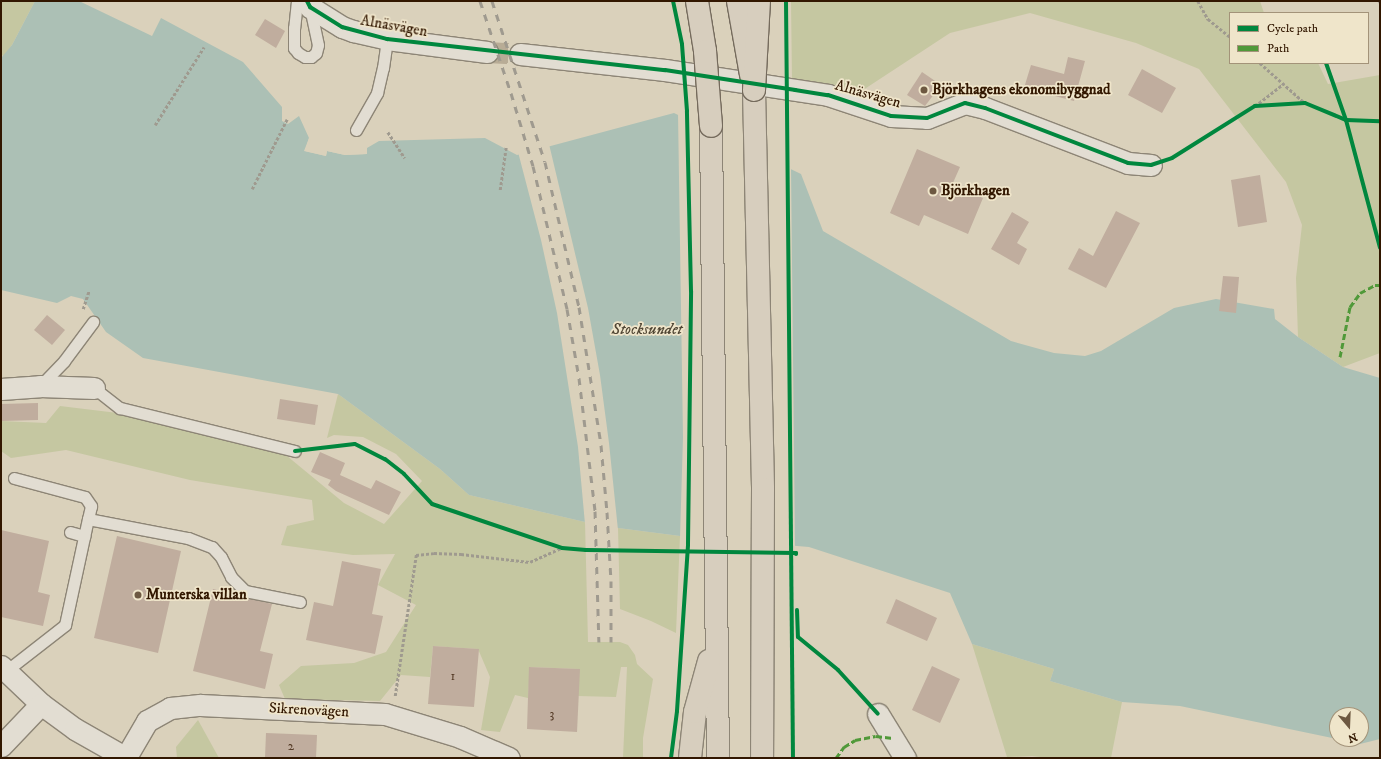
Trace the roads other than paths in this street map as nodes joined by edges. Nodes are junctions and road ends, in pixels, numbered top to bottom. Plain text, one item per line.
1 (697, 1) edge
2 (738, 1) edge
3 (759, 1) edge
4 (305, 3) edge
5 (387, 39) junction
6 (487, 52) tunnel mouth
7 (520, 54) tunnel mouth
8 (754, 90) junction
9 (356, 130) dead end
10 (1151, 166) dead end
11 (92, 322) dead end
12 (40, 386) junction
13 (94, 388) joint
14 (1, 389) edge
15 (295, 451) dead end
16 (14, 478) dead end
17 (88, 518) junction
18 (70, 532) dead end
19 (84, 536) junction
20 (300, 602) dead end
21 (716, 636) junction
22 (3, 669) edge
23 (41, 704) junction
24 (762, 714) junction
25 (878, 714) dead end
26 (1, 746) edge
27 (126, 758) edge
28 (509, 758) edge
29 (690, 758) edge
30 (718, 758) edge
31 (762, 758) edge
32 (769, 758) edge
33 (905, 758) edge

1 - 21 main road, bridge
2 - 8 main road, bridge
3 - 8 main road, bridge
4 - 5 street, Alnäsvägen
5 - 6 street, Alnäsvägen
5 - 9 lane
7 - 10 street, Alnäsvägen
8 - 24 main road
11 - 12 lane
12 - 13 street
12 - 14 street
13 - 15 lane
16 - 17 lane
17 - 19 lane
17 - 20 lane
18 - 19 lane
19 - 22 lane
21 - 29 main road
21 - 30 main road
22 - 23 street
23 - 26 street
23 - 27 street
24 - 31 main road
24 - 32 main road
25 - 33 street
27 - 28 street, Sikrenovägen

